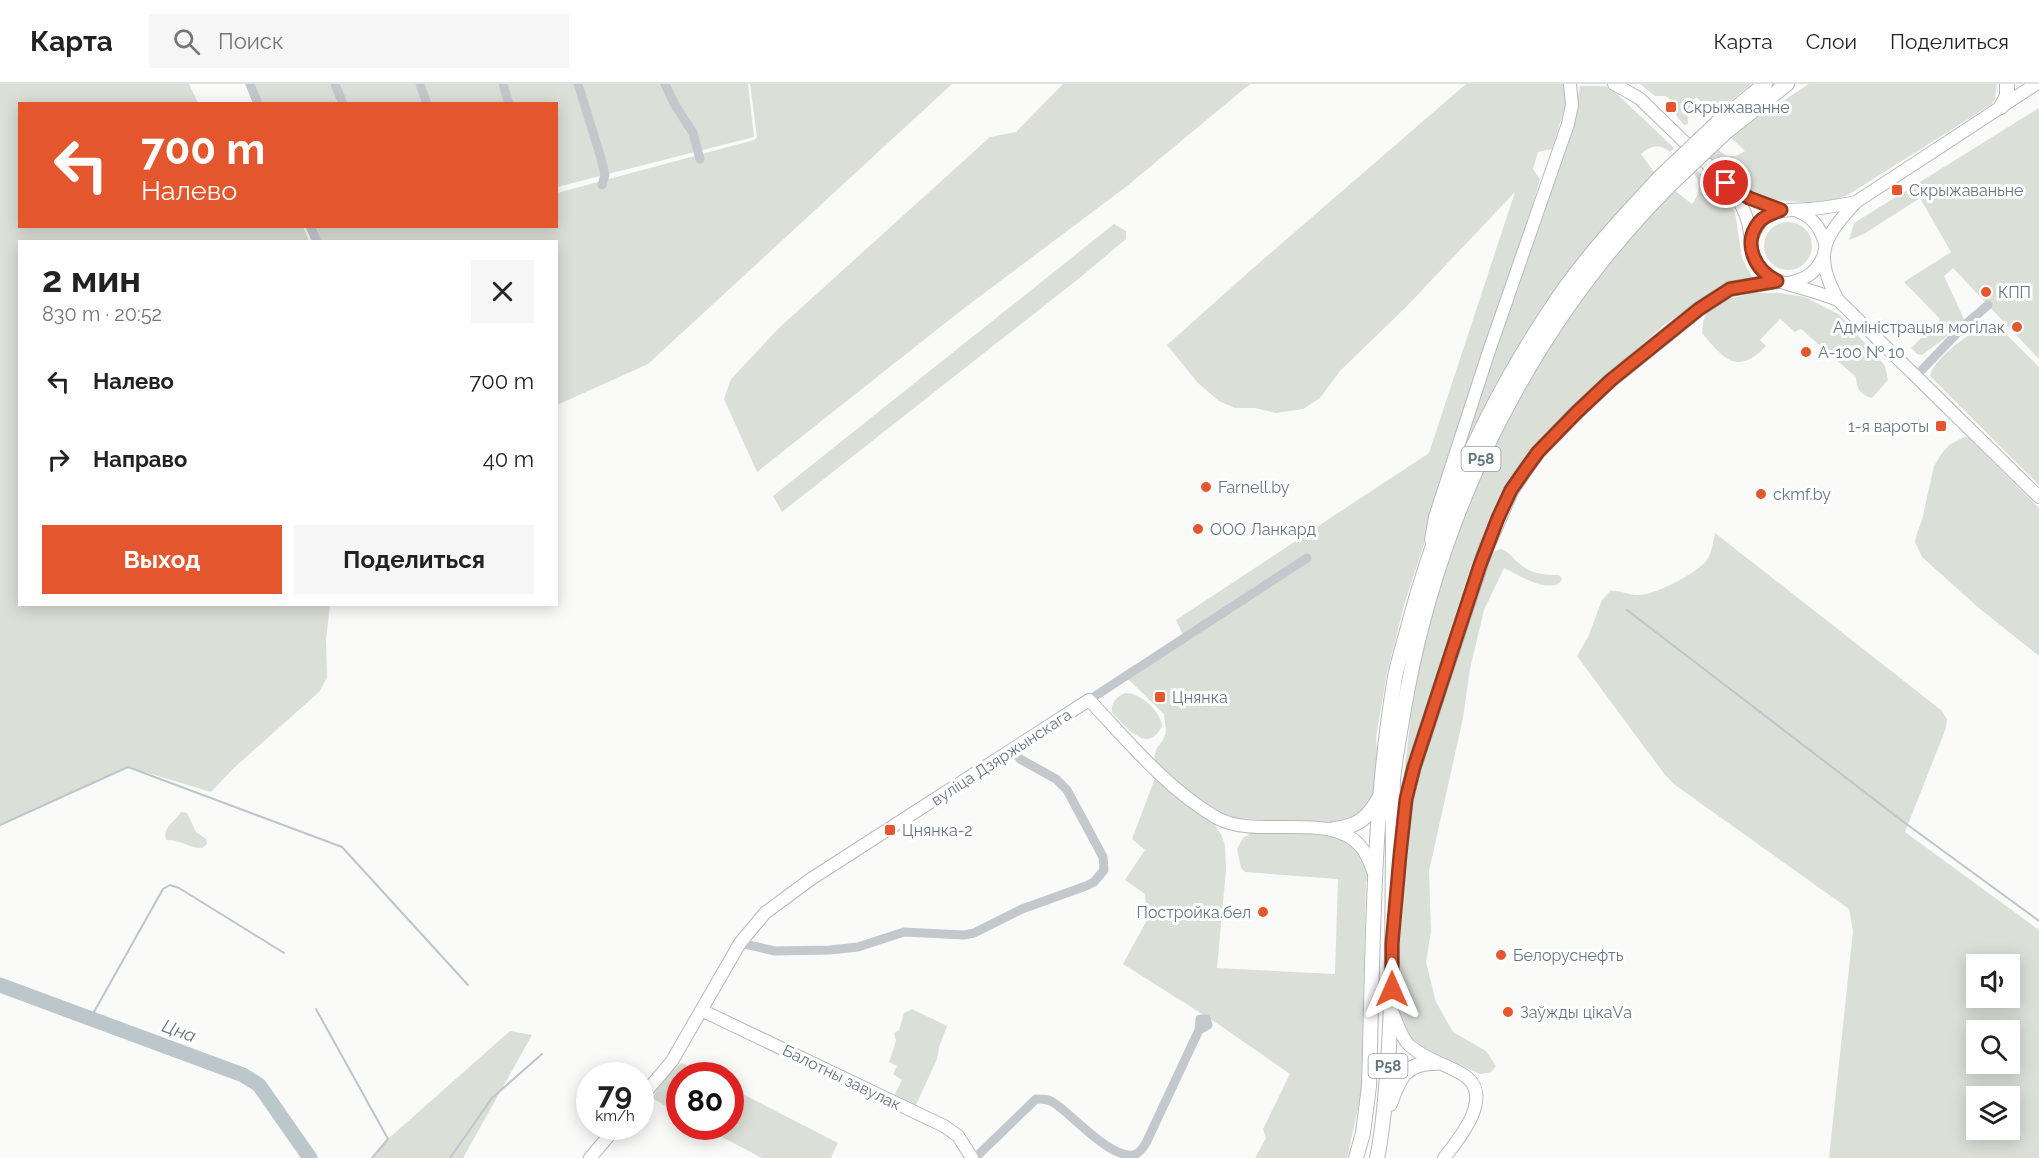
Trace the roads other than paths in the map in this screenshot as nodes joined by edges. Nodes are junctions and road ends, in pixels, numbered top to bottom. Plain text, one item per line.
1 (250, 84) edge
2 (335, 84) edge
3 (420, 84) edge
4 (503, 84) edge
5 (578, 84) edge
6 (665, 84) edge
7 (1570, 84) edge
8 (1614, 84) edge
9 (1632, 84) edge
10 (1765, 84) edge
11 (1787, 84) edge
12 (2036, 84) edge
13 (2012, 88) edge
14 (1639, 98) junction
15 (257, 102) edge
16 (342, 102) edge
17 (426, 102) edge
18 (508, 102) edge
19 (2001, 107) joint
20 (1722, 127) junction
21 (700, 159) dead end
22 (1665, 182) junction
23 (602, 185) dead end
24 (1729, 185) junction
25 (1856, 202) junction
26 (1787, 210) junction
27 (1751, 242) junction
28 (1825, 244) junction
29 (1823, 257) junction
30 (1782, 282) junction
31 (1838, 300) junction
32 (1988, 305) dead end
33 (1915, 377) junction
34 (2039, 497) edge
35 (1306, 558) dead end
36 (1425, 566) junction
37 (1089, 700) junction
38 (1013, 749) junction
39 (1380, 796) junction
40 (1334, 829) junction
41 (1375, 877) junction
42 (740, 943) junction
43 (1392, 944) junction
44 (701, 1010) junction
45 (1392, 1011) junction
46 (1199, 1030) dead end
47 (1436, 1062) junction
48 (654, 1082) edge
49 (1384, 1120) junction
50 (605, 1140) edge
51 (590, 1158) edge
52 (974, 1158) edge
53 (1356, 1158) edge
54 (1377, 1158) edge
55 (1444, 1158) edge

1 - 15 street
2 - 16 street
3 - 17 street
4 - 18 street
5 - 23 street
6 - 21 street
7 - 36 main road
8 - 14 main road
9 - 14 main road
10 - 20 highway, Р58
11 - 20 highway, Р58
12 - 13 main road
13 - 19 highway
14 - 24 main road
19 - 25 main road
20 - 22 highway, Р58, bridge
22 - 36 highway, Р58
22 - 43 highway, Р58
24 - 26 main road
24 - 27 main road
25 - 26 main road
25 - 28 main road
26 - 27 main road
26 - 28 main road
27 - 30 main road
28 - 29 main road
29 - 30 main road
29 - 31 main road
30 - 31 main road
30 - 43 highway
31 - 33 main road
32 - 33 street
33 - 34 main road
35 - 37 street, вуліца Дзяржынскага
36 - 39 highway, Р58
37 - 38 main road, вуліца Дзяржынскага
37 - 40 main road
38 - 42 main road, вуліца Дзяржынскага
38 - 42 street
39 - 40 highway
39 - 41 highway, Р58
40 - 41 main road
41 - 53 highway, Р58
42 - 44 main road, вуліца Дзяржынскага
43 - 45 highway, Р58
44 - 48 main road, вуліца Дзяржынскага
44 - 52 main road, Балотны завулак
45 - 47 main road
45 - 49 highway, Р58
46 - 52 street
47 - 49 highway
47 - 55 main road
49 - 54 highway, Р58
50 - 51 main road

